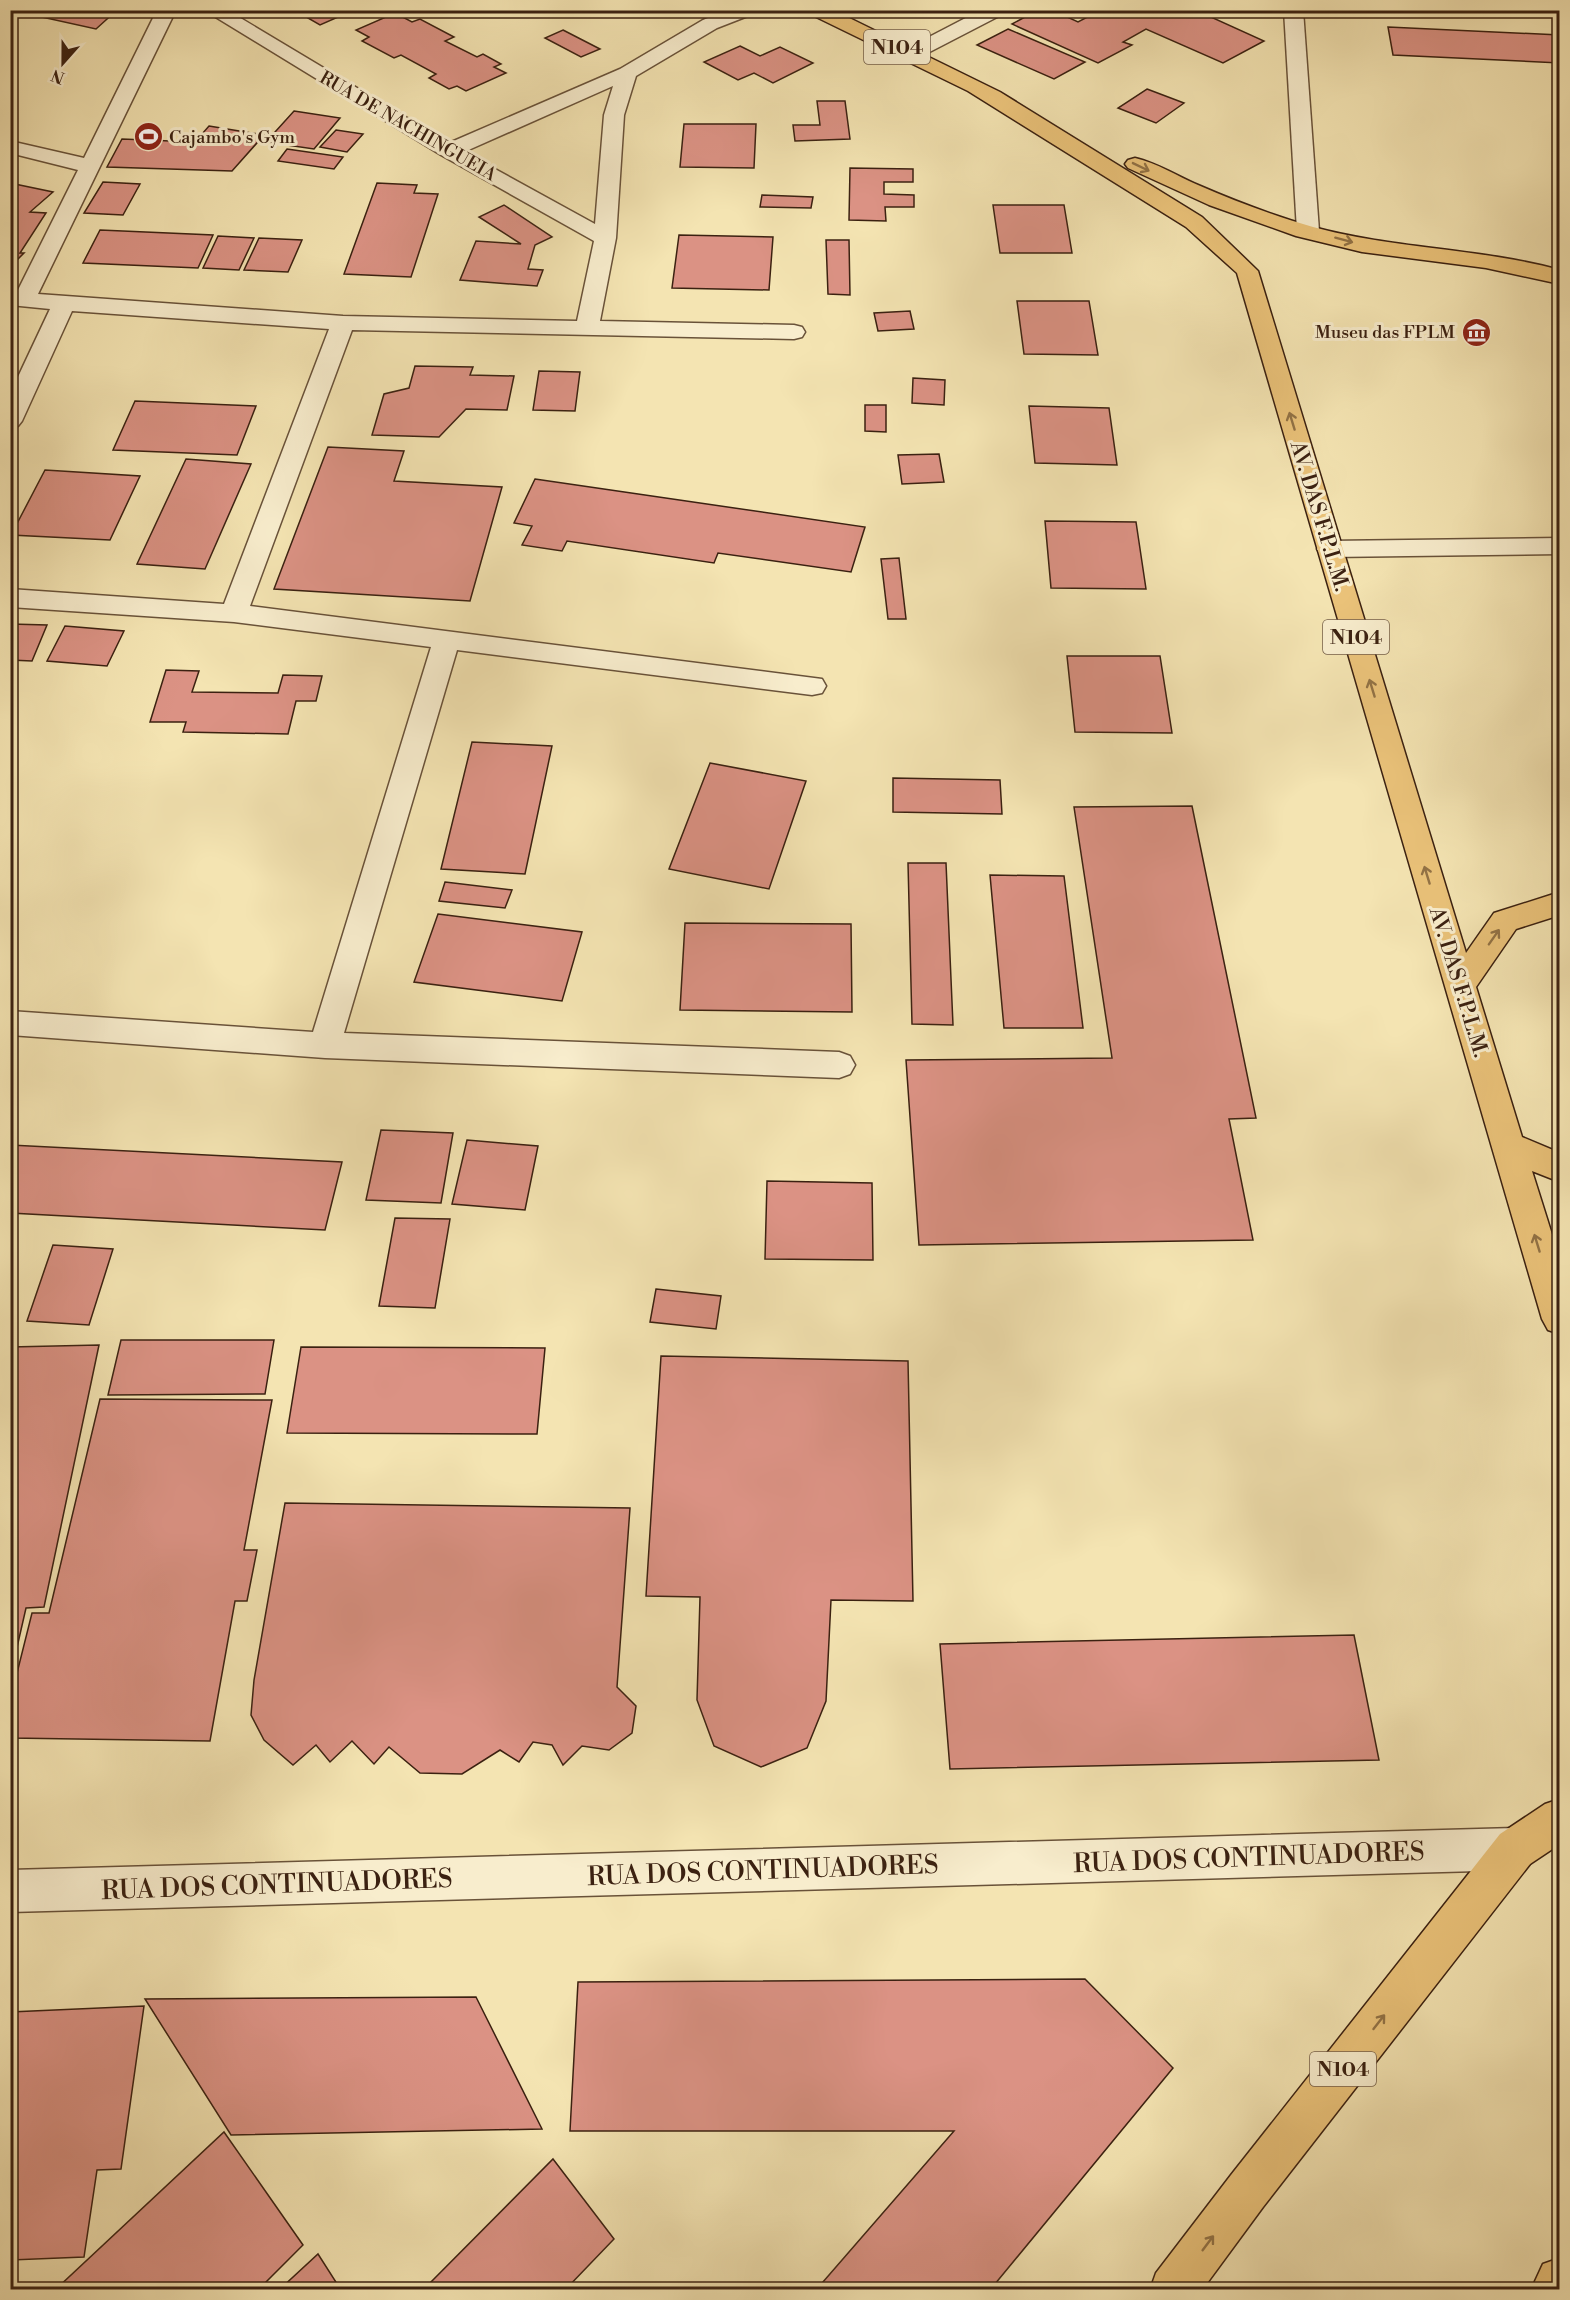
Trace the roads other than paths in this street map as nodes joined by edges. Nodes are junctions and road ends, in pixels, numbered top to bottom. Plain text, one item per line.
1 (167, 10) edge
2 (213, 10) edge
3 (746, 10) edge
4 (817, 10) edge
5 (996, 10) edge
6 (1293, 10) edge
7 (911, 54) junction
8 (627, 73) junction
9 (975, 87) junction
10 (10, 147) edge
11 (448, 152) junction
12 (90, 166) junction
13 (1308, 231) junction
14 (605, 238) junction
15 (1560, 276) edge
16 (18, 298) edge
17 (64, 304) junction
18 (343, 323) junction
19 (587, 329) junction
20 (794, 332) dead end
21 (10, 421) edge
22 (1560, 546) edge
23 (1330, 549) junction
24 (10, 598) edge
25 (234, 613) junction
26 (447, 639) junction
27 (812, 686) dead end
28 (1560, 903) edge
29 (1461, 986) junction
30 (10, 1023) edge
31 (325, 1044) junction
32 (839, 1065) dead end
33 (1508, 1146) junction
34 (1560, 1168) edge
35 (1560, 1319) edge
36 (1560, 1819) edge
37 (1515, 1849) junction
38 (1560, 1850) edge
39 (10, 1891) edge
40 (1560, 2281) edge
41 (1173, 2289) edge
42 (1554, 2289) edge

1 - 12 street
2 - 11 street, RUA DE NACHINGUEIA
3 - 8 street
4 - 7 main road, AV. DAS F.P.L.M. / N104
5 - 7 street
6 - 13 street
7 - 9 main road, AV. DAS F.P.L.M. / N104
8 - 11 street
8 - 14 street
9 -> 13 main road, AV. DAS F.P.L.M. / N104
23 -> 9 main road, AV. DAS F.P.L.M. / N104
10 - 12 street
11 - 14 street, RUA DE NACHINGUEIA
12 - 16 street
13 -> 15 main road, AV. DAS F.P.L.M. / N104
14 - 19 street
16 - 17 street
17 - 18 street
17 - 21 street
18 - 19 street
18 - 25 street
19 - 20 street
22 - 23 street
29 -> 23 main road, AV. DAS F.P.L.M. / N104
24 - 25 street
25 - 26 street
26 - 27 street
26 - 31 street
29 -> 28 main road
29 - 33 main road, AV. DAS F.P.L.M. / N104
30 - 31 street
31 - 32 street
33 - 34 main road
35 -> 33 main road, AV. DAS F.P.L.M. / N104
36 - 37 main road, N104
37 - 38 main road
37 - 39 street, RUA DOS CONTINUADORES
41 -> 37 main road, N104
40 - 42 main road

